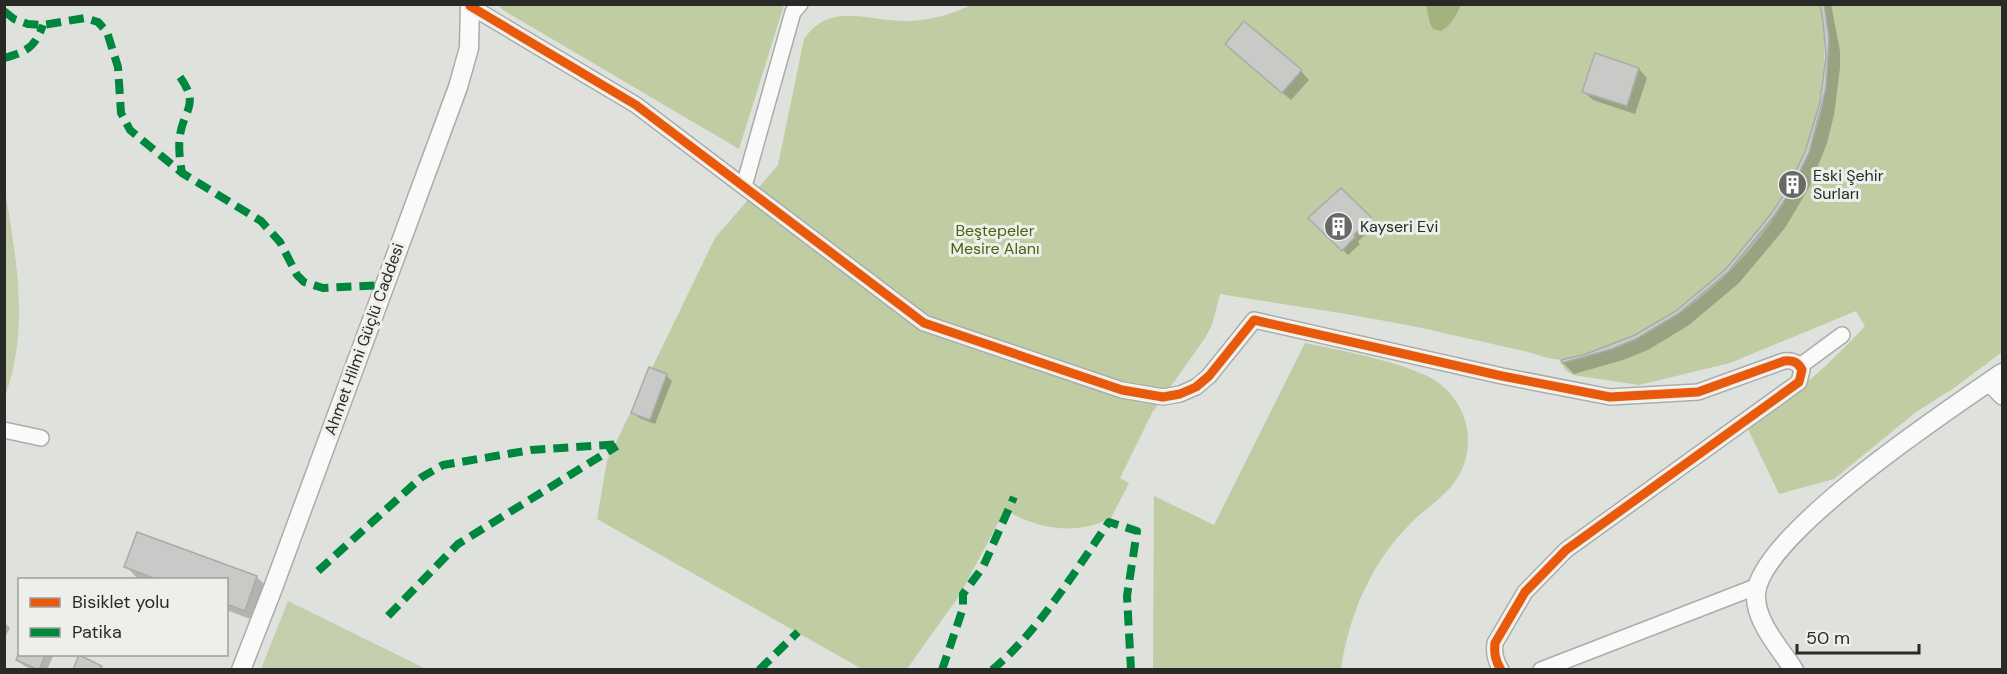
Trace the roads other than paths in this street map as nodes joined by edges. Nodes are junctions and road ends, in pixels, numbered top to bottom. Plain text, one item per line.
1 (800, 4) edge
2 (470, 5) edge
3 (744, 186) junction
4 (1842, 335) dead end
5 (1800, 366) junction
6 (1995, 378) edge
7 (2002, 397) edge
8 (4, 430) edge
9 (41, 438) dead end
10 (1758, 586) junction
11 (241, 669) edge
12 (1501, 669) edge
13 (1541, 669) edge
14 (1794, 669) edge

1 - 3 street
2 - 3 street
2 - 11 street, Ahmet Hilmi Güçlü Caddesi
3 - 5 street
4 - 5 street
5 - 12 street
6 - 7 street
6 - 10 street
8 - 9 street
10 - 13 street
10 - 14 street

